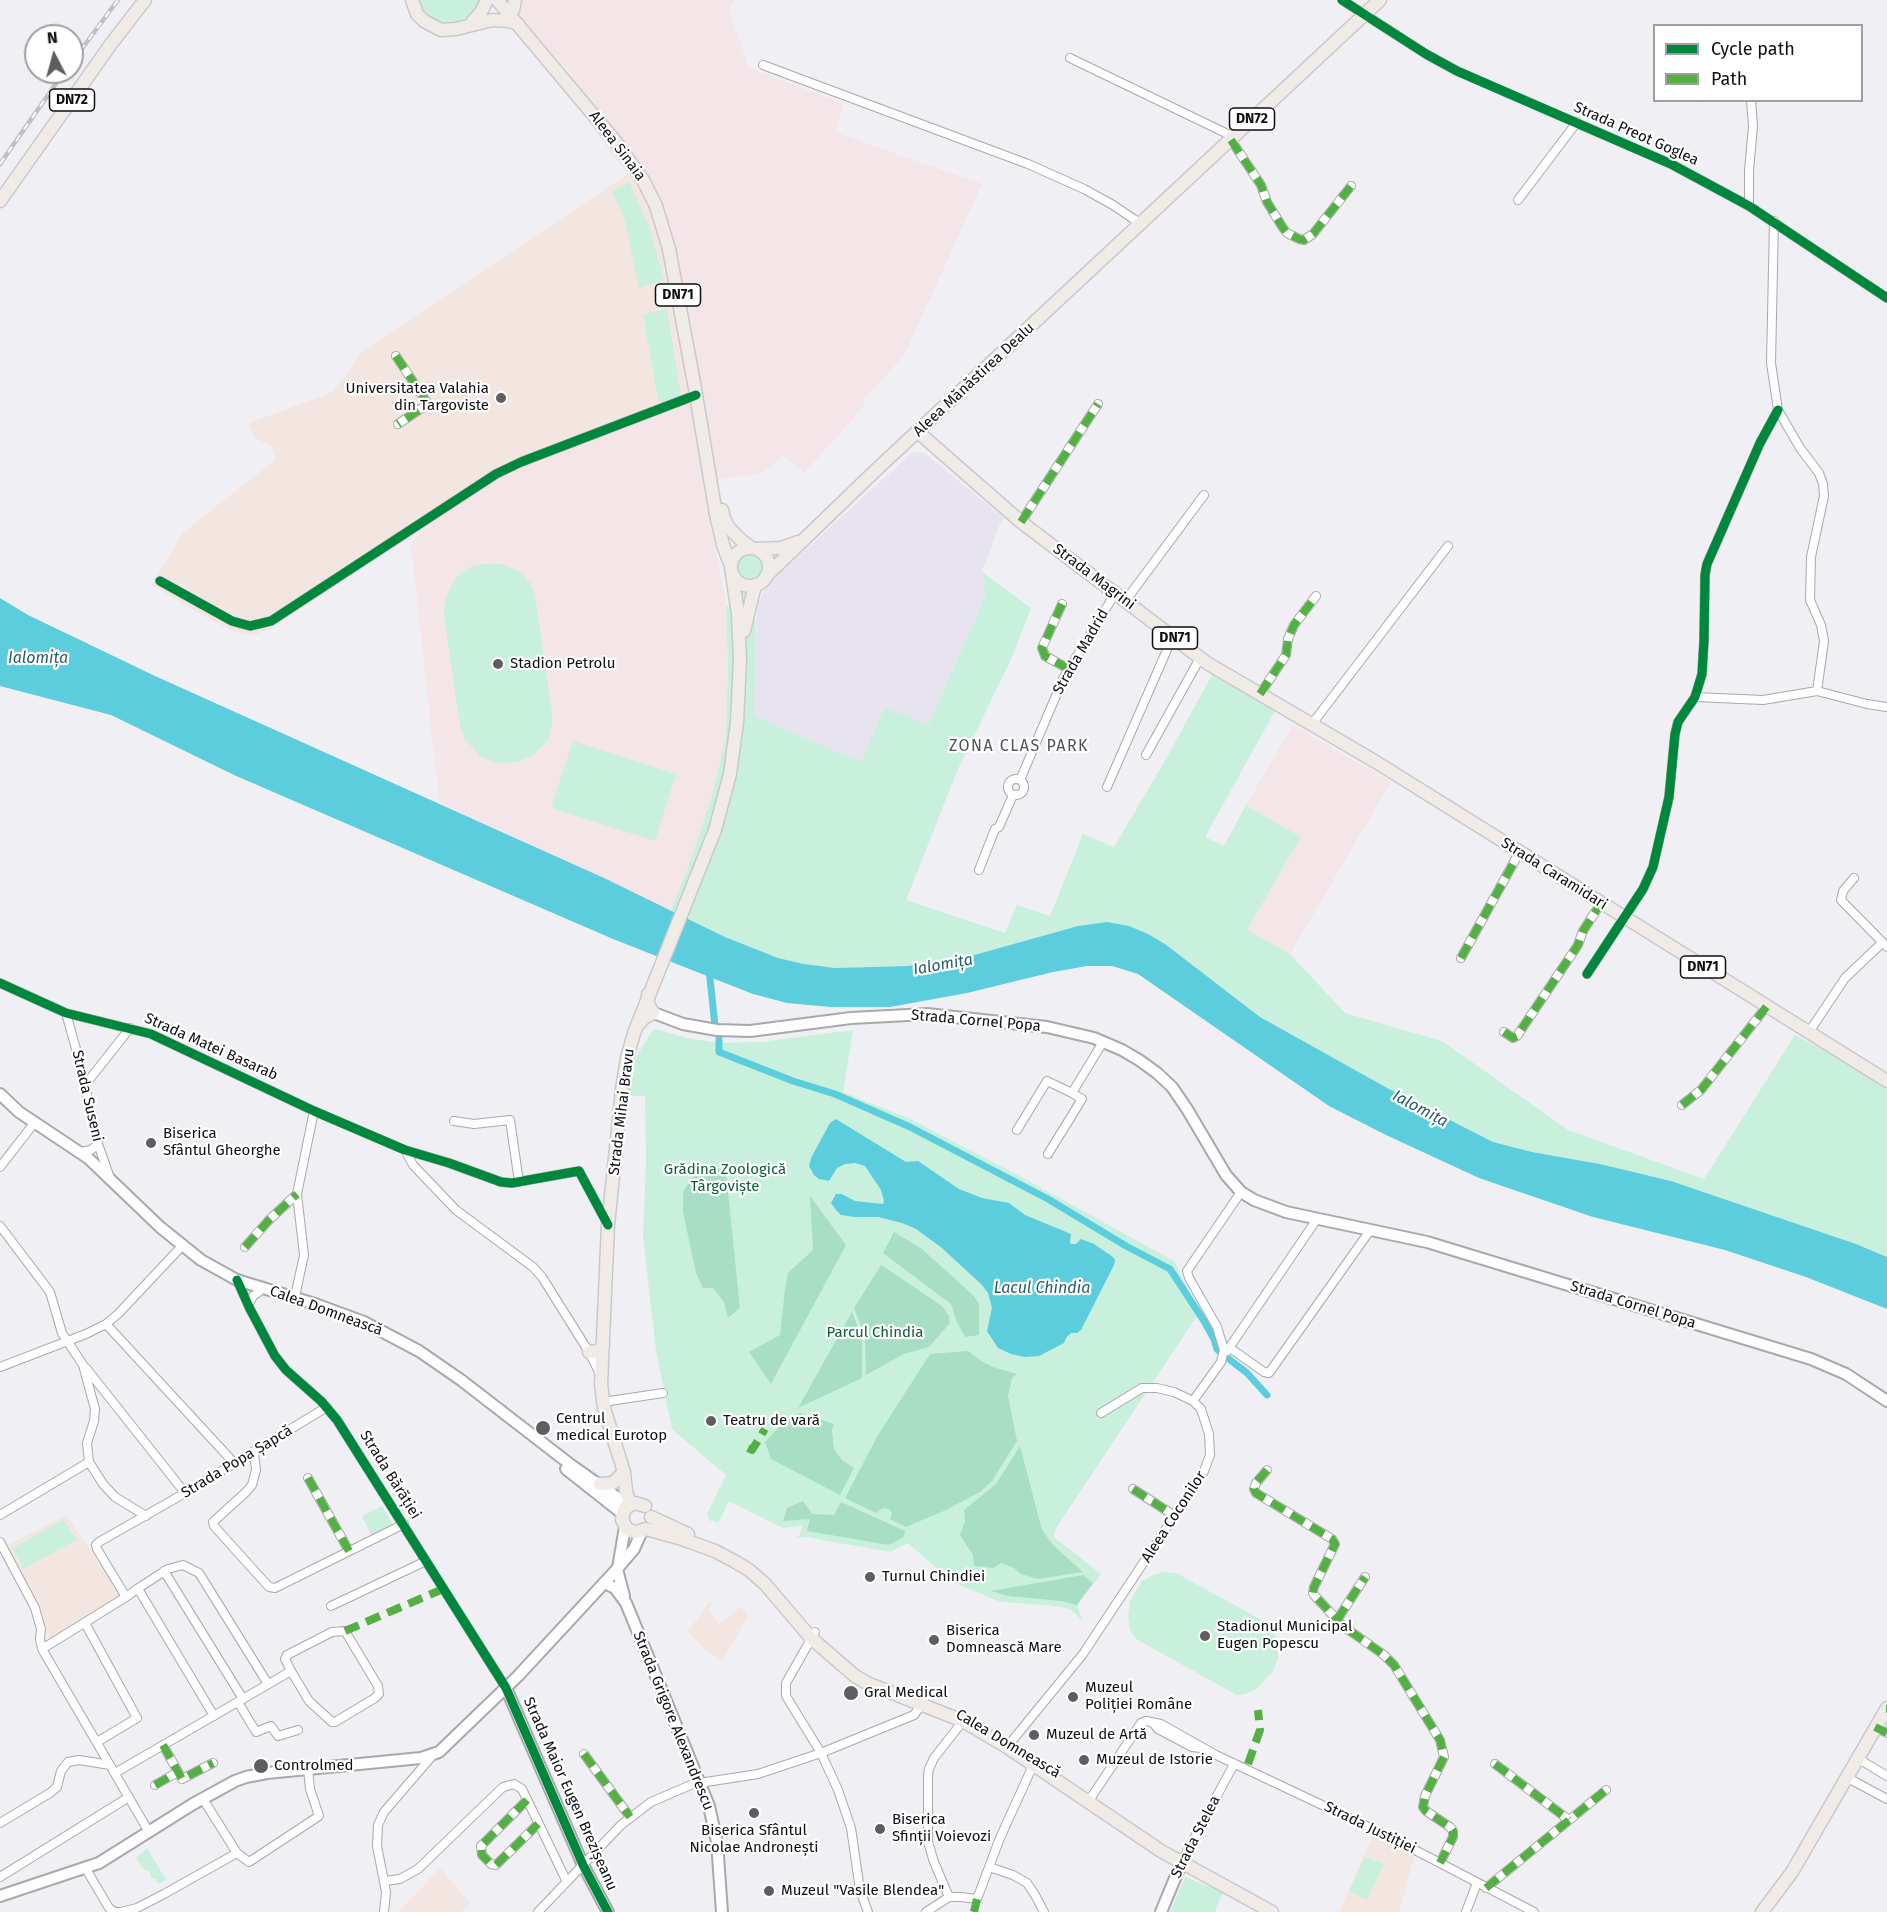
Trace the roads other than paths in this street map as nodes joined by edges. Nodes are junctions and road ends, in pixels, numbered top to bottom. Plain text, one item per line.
1 (137, 0) edge
2 (146, 0) edge
3 (412, 0) edge
4 (486, 0) edge
5 (497, 0) edge
6 (504, 0) edge
7 (1342, 0) edge
8 (1380, 0) edge
9 (514, 5) edge
10 (1364, 15) junction
11 (518, 24) junction
12 (470, 25) junction
13 (1070, 58) dead end
14 (763, 65) dead end
15 (1751, 102) edge
16 (1577, 122) junction
17 (1232, 138) junction
18 (1351, 186) dead end
19 (0, 190) edge
20 (1518, 200) dead end
21 (0, 201) edge
22 (1749, 206) junction
23 (1774, 221) junction
24 (1140, 224) junction
25 (1887, 298) edge
26 (396, 356) dead end
27 (696, 395) junction
28 (1098, 404) dead end
29 (1778, 410) junction
30 (398, 424) dead end
31 (918, 432) junction
32 (1204, 495) dead end
33 (1021, 522) junction
34 (806, 537) junction
35 (1448, 546) dead end
36 (753, 548) junction
37 (731, 570) junction
38 (766, 576) junction
39 (160, 581) dead end
40 (755, 585) junction
41 (1121, 596) junction
42 (1316, 596) dead end
43 (1062, 604) dead end
44 (1173, 636) junction
45 (1200, 658) junction
46 (740, 659) junction
47 (1069, 669) junction
48 (1817, 691) junction
49 (1260, 694) junction
50 (1695, 697) junction
51 (1887, 707) edge
52 (1312, 724) junction
53 (1344, 743) joint
54 (1146, 755) dead end
55 (1107, 787) dead end
56 (1519, 853) junction
57 (978, 870) dead end
58 (1854, 878) dead end
59 (1601, 903) junction
60 (1624, 918) junction
61 (1884, 945) edge
62 (1461, 958) dead end
63 (1587, 974) dead end
64 (0, 983) edge
65 (1767, 1006) junction
66 (648, 1011) junction
67 (66, 1013) junction
68 (130, 1028) junction
69 (1504, 1032) dead end
70 (1809, 1032) junction
71 (1103, 1042) junction
72 (1887, 1081) edge
73 (85, 1085) junction
74 (1072, 1093) junction
75 (0, 1094) edge
76 (0, 1101) edge
77 (1682, 1105) dead end
78 (314, 1111) junction
79 (454, 1121) dead end
80 (33, 1124) junction
81 (1017, 1130) dead end
82 (98, 1144) junction
83 (405, 1150) junction
84 (80, 1152) junction
85 (1048, 1154) dead end
86 (96, 1163) junction
87 (0, 1167) edge
88 (519, 1182) junction
89 (1241, 1192) junction
90 (297, 1194) junction
91 (1317, 1219) junction
92 (608, 1225) junction
93 (0, 1226) edge
94 (1371, 1229) junction
95 (245, 1246) dead end
96 (180, 1248) junction
97 (238, 1282) junction
98 (259, 1292) junction
99 (294, 1300) junction
100 (248, 1305) junction
101 (106, 1324) junction
102 (67, 1342) junction
103 (603, 1346) junction
104 (1230, 1348) junction
105 (589, 1352) junction
106 (1223, 1357) junction
107 (83, 1365) junction
108 (0, 1367) edge
109 (600, 1368) junction
110 (663, 1393) dead end
111 (1193, 1401) junction
112 (1887, 1401) edge
113 (603, 1402) junction
114 (327, 1407) junction
115 (1101, 1413) dead end
116 (254, 1453) junction
117 (89, 1462) junction
118 (235, 1464) junction
119 (1267, 1470) dead end
120 (624, 1472) junction
121 (308, 1478) dead end
122 (598, 1489) junction
123 (1133, 1489) dead end
124 (185, 1493) junction
125 (627, 1508) junction
126 (0, 1515) edge
127 (146, 1516) junction
128 (1175, 1516) junction
129 (646, 1521) junction
130 (404, 1524) junction
131 (625, 1527) junction
132 (0, 1542) edge
133 (349, 1551) junction
134 (426, 1561) junction
135 (617, 1569) junction
136 (164, 1571) junction
137 (1365, 1577) dead end
138 (604, 1583) junction
139 (137, 1589) junction
140 (126, 1596) junction
141 (626, 1603) junction
142 (331, 1606) dead end
143 (1337, 1620) junction
144 (85, 1623) junction
145 (811, 1640) junction
146 (42, 1649) junction
147 (292, 1672) junction
148 (268, 1684) junction
149 (506, 1688) junction
150 (240, 1700) junction
151 (921, 1702) junction
152 (1887, 1708) edge
153 (914, 1715) joint
154 (214, 1716) junction
155 (963, 1721) junction
156 (1875, 1727) junction
157 (298, 1730) dead end
158 (1887, 1733) edge
159 (97, 1742) junction
160 (163, 1745) junction
161 (1009, 1745) junction
162 (821, 1753) junction
163 (434, 1754) junction
164 (584, 1754) dead end
165 (1857, 1758) junction
166 (1035, 1762) junction
167 (213, 1763) dead end
168 (1234, 1764) junction
169 (1495, 1764) dead end
170 (110, 1765) junction
171 (308, 1769) junction
172 (178, 1772) junction
173 (115, 1773) junction
174 (1887, 1776) edge
175 (1846, 1777) junction
176 (699, 1783) junction
177 (155, 1785) dead end
178 (1606, 1790) dead end
179 (129, 1797) junction
180 (202, 1799) junction
181 (1887, 1799) edge
182 (527, 1800) junction
183 (1090, 1800) junction
184 (630, 1817) junction
185 (1569, 1820) junction
186 (0, 1823) edge
187 (538, 1824) junction
188 (149, 1832) junction
189 (237, 1853) junction
190 (1182, 1861) junction
191 (1440, 1863) junction
192 (583, 1865) junction
193 (989, 1868) junction
194 (86, 1869) junction
195 (1195, 1871) junction
196 (0, 1877) edge
197 (385, 1881) junction
198 (1174, 1881) junction
199 (567, 1882) junction
200 (1477, 1883) junction
201 (1486, 1888) junction
202 (0, 1896) edge
203 (950, 1898) junction
204 (1517, 1908) edge
205 (138, 1910) edge
206 (121, 1912) edge
207 (384, 1912) edge
208 (538, 1912) edge
209 (608, 1912) edge
210 (723, 1912) edge
211 (867, 1912) edge
212 (926, 1912) edge
213 (1044, 1912) edge
214 (1161, 1912) edge
215 (1272, 1912) edge
216 (1282, 1912) edge
217 (1466, 1912) edge
218 (1534, 1912) edge
219 (1762, 1912) edge

1 - 19 main road, DN72
2 - 21 main road, DN72
3 - 12 main road
4 - 12 main road
5 - 11 main road, Aleea Sinaia
6 - 9 main road, Aleea Sinaia
7 - 10 street, Strada Preot Goglea
8 - 10 main road, Aleea Mănăstirea Dealu / DN72
9 - 36 main road, Aleea Sinaia
10 - 16 street, Strada Preot Goglea
10 - 17 main road, Aleea Mănăstirea Dealu / DN72
11 - 12 main road
11 - 27 main road, Aleea Sinaia / DN71
13 - 17 street
14 - 24 street
15 - 22 street
16 - 20 street
16 - 22 street, Strada Preot Goglea
17 - 18 street
17 - 24 main road, Aleea Mănăstirea Dealu / DN72
22 - 23 street, Strada Preot Goglea
23 - 25 street, Strada Preot Goglea
23 - 29 street
24 - 31 main road, Aleea Mănăstirea Dealu / DN72
26 - 30 street
27 - 37 main road, Aleea Sinaia / DN71
27 - 39 street
28 - 33 street
29 - 48 street
29 - 50 street
31 - 33 main road, Strada Magrini / DN71
31 - 34 main road, Aleea Mănăstirea Dealu
32 - 41 street, Strada Madrid
33 - 41 main road, Strada Magrini / DN71
34 - 36 main road, Aleea Mănăstirea Dealu
34 - 38 main road, Aleea Mănăstirea Dealu
35 - 52 street
36 - 37 main road
36 - 38 main road, Aleea Sinaia
37 - 40 main road
37 - 46 main road, Strada Mihai Bravu
38 - 40 main road
40 - 46 main road, Strada Mihai Bravu
41 - 44 main road, Strada Magrini / DN71
41 - 47 street, Strada Madrid
42 - 49 street
43 - 47 street
44 - 45 main road, Strada Magrini / DN71
44 - 55 street
45 - 49 main road, Strada Magrini / DN71
45 - 54 street
46 - 66 main road, Strada Mihai Bravu
47 - 57 street, Strada Madrid
48 - 50 street
48 - 51 street
49 - 52 main road, Strada Magrini / DN71
50 - 60 street
52 - 53 main road, Strada Magrini / DN71
53 - 56 main road, Strada Caramidari / DN71
56 - 59 main road, Strada Caramidari / DN71
56 - 62 street
58 - 61 street
59 - 60 main road, Strada Caramidari / DN71
59 - 69 street
60 - 63 street
60 - 65 main road, Strada Caramidari / DN71
61 - 70 street
64 - 67 street, Strada Matei Basarab
65 - 70 main road, Strada Caramidari / DN71
65 - 77 street
66 - 71 main road, Strada Cornel Popa
66 - 92 main road, Strada Mihai Bravu
67 - 68 street, Strada Matei Basarab
67 - 73 street, Strada Suseni
68 - 73 street
68 - 78 street, Strada Matei Basarab
70 - 72 main road, Strada Caramidari / DN71
71 - 74 street
71 - 89 main road, Strada Cornel Popa
73 - 82 street, Strada Suseni
74 - 81 street
74 - 85 street
75 - 80 main road, Calea Domnească
76 - 80 main road, Calea Domnească
78 - 83 street, Strada Matei Basarab
78 - 90 street
79 - 88 street
80 - 84 main road, Calea Domnească
80 - 86 main road, Calea Domnească
80 - 87 street
82 - 84 street
82 - 86 street, Strada Suseni
83 - 88 street, Strada Matei Basarab
83 - 105 street
84 - 86 main road, Calea Domnească
86 - 96 main road, Calea Domnească
86 - 96 main road, Calea Domnească
88 - 92 street, Strada Matei Basarab
89 - 91 main road, Strada Cornel Popa
89 - 106 street
90 - 95 street
90 - 99 street
91 - 94 main road, Strada Cornel Popa
91 - 104 street
92 - 103 main road, Strada Mihai Bravu
93 - 102 street
94 - 104 street
94 - 112 main road, Strada Cornel Popa
96 - 97 main road, Calea Domnească
96 - 101 street
97 - 98 main road
97 - 99 main road, Calea Domnească
97 - 100 street, Strada Bărăției
98 - 99 main road
98 - 100 street
99 - 122 main road, Calea Domnească
100 - 114 street, Strada Bărăției
101 - 102 street
101 - 118 street
102 - 107 street
102 - 108 street
103 - 105 main road
103 - 109 main road, Strada Mihai Bravu
104 - 106 street
105 - 109 street
106 - 111 street
107 - 117 street
107 - 124 street
109 - 113 main road, Strada Mihai Bravu
110 - 113 street
111 - 115 street
111 - 128 street, Aleea Coconilor
113 - 120 main road, Strada Mihai Bravu
114 - 116 street, Strada Popa Șapcă
114 - 130 street, Strada Bărăției
116 - 118 street, Strada Popa Șapcă
116 - 133 street
117 - 126 street
117 - 127 street
118 - 124 street, Strada Popa Șapcă
119 - 143 street
120 - 122 main road
120 - 125 main road
120 - 129 main road
121 - 133 street
122 - 125 main road, Calea Domnească
123 - 128 street
124 - 127 street, Strada Popa Șapcă
125 - 129 main road, Calea Domnească
125 - 131 main road
127 - 140 street, Strada Popa Șapcă
128 - 161 street, Aleea Coconilor
129 - 131 main road, Calea Domnească
129 - 135 main road
129 - 145 main road, Calea Domnească
129 - 145 main road, Calea Domnească
130 - 133 street
130 - 134 street, Strada Bărăției
131 - 135 main road
132 - 146 street
134 - 142 street
134 - 149 street, Strada Bărăției
135 - 138 main road
135 - 141 main road, Strada Grigore Alexandrescu
136 - 139 street
136 - 148 street
136 - 150 street
137 - 143 street
138 - 141 main road, Strada Grigore Alexandrescu
138 - 149 main road
139 - 140 street
139 - 154 street
140 - 144 street
141 - 176 main road, Strada Grigore Alexandrescu
143 - 191 street
144 - 146 street
144 - 159 street
145 - 151 main road, Calea Domnească
145 - 151 main road, Calea Domnească
145 - 162 street
146 - 159 street
147 - 147 street
147 - 148 street
148 - 150 street
149 - 163 main road
149 - 192 main road, Strada Maior Eugen Brezișeanu
150 - 154 street
150 - 157 street
151 - 153 main road
151 - 155 main road, Calea Domnească
151 - 161 main road, Calea Domnească
152 - 156 main road
153 - 162 street
154 - 160 street
155 - 161 main road, Calea Domnească
155 - 203 street
156 - 158 street
156 - 165 main road
159 - 170 street
160 - 172 street
160 - 173 street
161 - 166 main road, Calea Domnească
162 - 176 street
162 - 211 street
163 - 171 main road
163 - 197 street
164 - 184 street
165 - 174 street
165 - 175 main road
166 - 183 main road, Calea Domnească
166 - 193 street
167 - 172 street
168 - 183 street, Strada Justiției
168 - 190 street, Strada Stelea
168 - 191 street, Strada Justiției
169 - 185 street
170 - 173 street
170 - 186 street
171 - 180 main road
171 - 189 street
172 - 177 street
173 - 179 street
175 - 181 street
175 - 219 main road
176 - 184 street
176 - 210 main road, Strada Grigore Alexandrescu
178 - 185 street
179 - 188 street
179 - 196 street
180 - 188 main road
180 - 189 street
182 - 187 street
182 - 187 street
182 - 197 street
183 - 190 main road, Calea Domnească
184 - 192 street
185 - 201 street
187 - 199 street
188 - 194 main road
189 - 205 street
190 - 195 main road, Calea Domnească
190 - 198 main road, Strada Stelea
190 - 216 main road, Calea Domnească
191 - 200 street, Strada Justiției
192 - 199 street
192 - 209 main road, Strada Maior Eugen Brezișeanu
193 - 203 street
193 - 213 street
194 - 202 main road
194 - 206 street
195 - 198 main road
195 - 215 main road, Calea Domnească
197 - 207 street
198 - 214 main road, Strada Stelea
199 - 208 street
200 - 201 street, Strada Justiției
200 - 217 street
201 - 204 street, Strada Justiției
203 - 212 street
204 - 218 street, Strada Justiției
205 - 206 street

